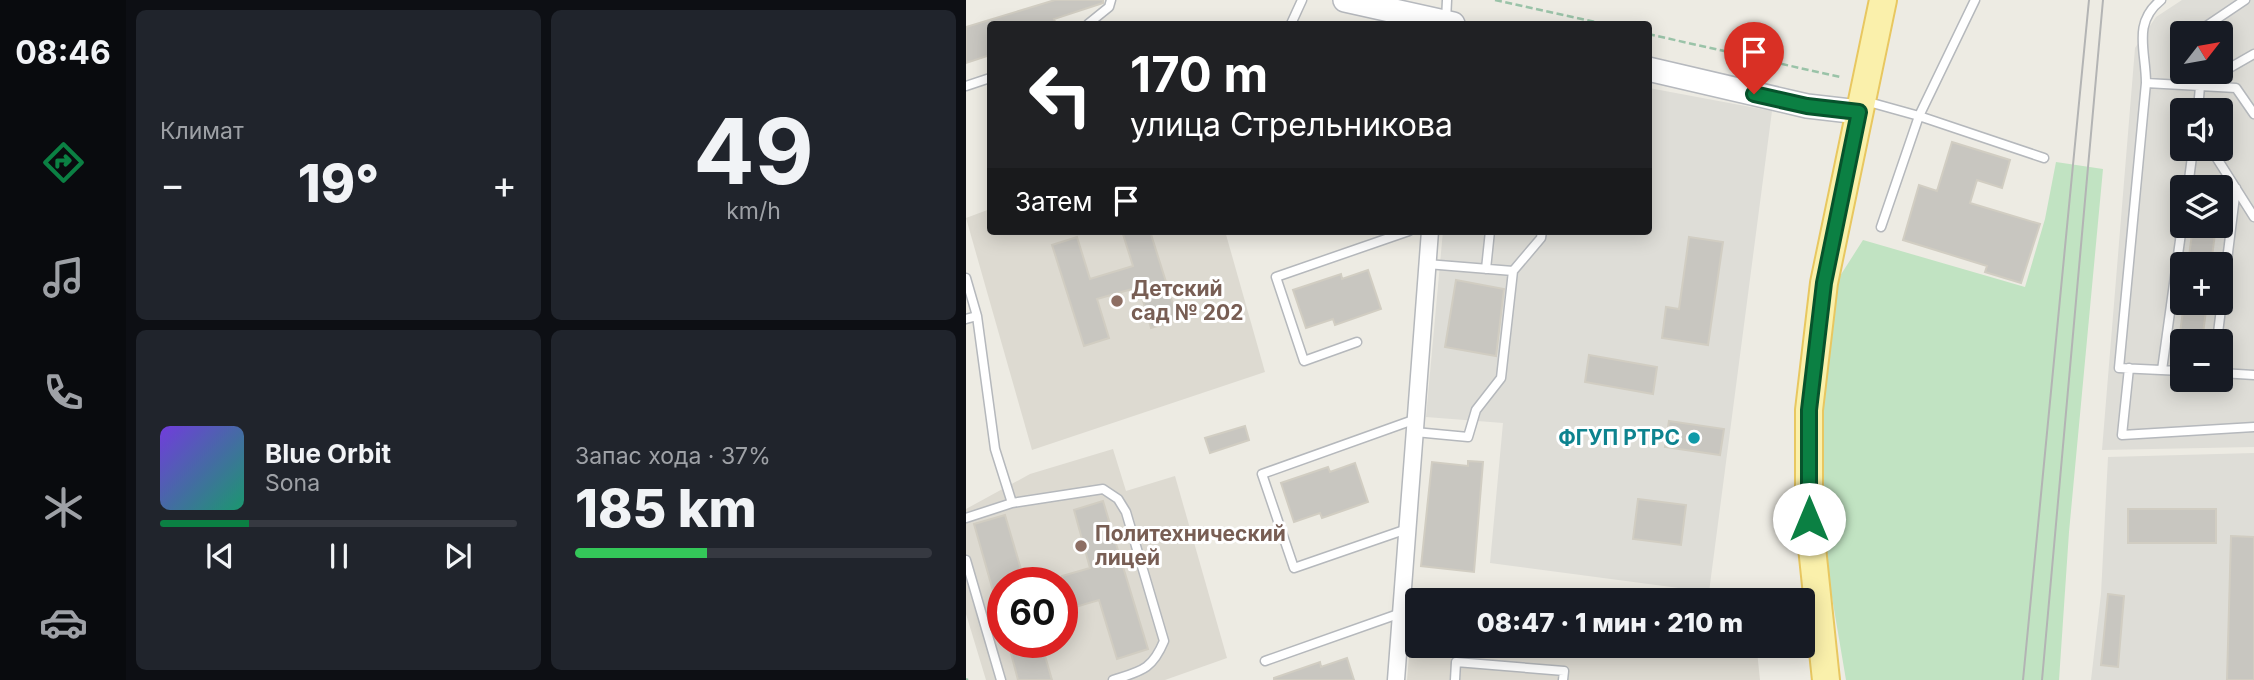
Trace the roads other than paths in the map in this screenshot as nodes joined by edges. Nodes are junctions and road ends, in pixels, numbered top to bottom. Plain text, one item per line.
1 (1111, 0) edge
2 (1302, 0) edge
3 (1345, 0) edge
4 (1883, 0) edge
5 (1975, 0) edge
6 (2161, 0) edge
7 (2245, 0) edge
8 (1448, 18) edge
9 (1092, 21) edge
10 (1292, 21) edge
11 (2214, 21) edge
12 (2254, 54) edge
13 (2233, 65) edge
14 (1652, 70) edge
15 (987, 79) edge
16 (2146, 83) junction
17 (2231, 84) edge
18 (966, 86) edge
19 (2200, 86) junction
20 (2236, 88) junction
21 (2199, 98) edge
22 (1861, 106) junction
23 (2254, 114) edge
24 (1919, 116) junction
25 (2043, 158) dead end
26 (2218, 161) edge
27 (2235, 188) junction
28 (2254, 217) edge
29 (1881, 227) dead end
30 (1397, 235) edge
31 (1430, 235) edge
32 (1490, 235) edge
33 (1541, 235) edge
34 (2180, 238) edge
35 (1427, 264) junction
36 (1486, 269) junction
37 (1513, 271) junction
38 (966, 278) edge
39 (977, 316) junction
40 (966, 319) edge
41 (2218, 329) edge
42 (1357, 342) dead end
43 (2129, 368) junction
44 (2162, 370) junction
45 (2170, 370) edge
46 (2233, 374) edge
47 (2254, 375) edge
48 (1415, 425) junction
49 (2254, 427) edge
50 (1012, 503) junction
51 (966, 518) edge
52 (1408, 528) junction
53 (966, 561) edge
54 (1401, 612) junction
55 (1265, 661) dead end
56 (1001, 680) edge
57 (1113, 680) edge
58 (1396, 680) edge
59 (1455, 680) edge
60 (1563, 680) edge
61 (1826, 680) edge

1 - 9 lane
2 - 10 lane
3 - 8 street
4 - 22 main road
5 - 24 lane
6 - 16 lane
7 - 11 lane
12 - 13 lane
14 - 22 street
15 - 18 lane
16 - 19 lane
16 - 43 lane
17 - 20 lane
19 - 20 lane
19 - 21 lane
20 - 23 lane
22 - 24 lane
22 - 61 main road
24 - 25 lane
24 - 29 lane
26 - 27 lane
27 - 28 lane
27 - 41 lane
30 - 42 lane
31 - 35 street
32 - 36 lane
33 - 37 lane
34 - 44 lane
35 - 36 lane
35 - 48 street
36 - 37 lane
37 - 48 lane
38 - 39 lane
39 - 40 lane
39 - 50 lane
43 - 44 lane
43 - 49 lane
44 - 45 lane
46 - 47 lane
48 - 52 street
48 - 52 lane
50 - 51 lane
50 - 57 lane
52 - 54 street
53 - 56 lane
54 - 55 lane
54 - 58 street
59 - 60 lane

